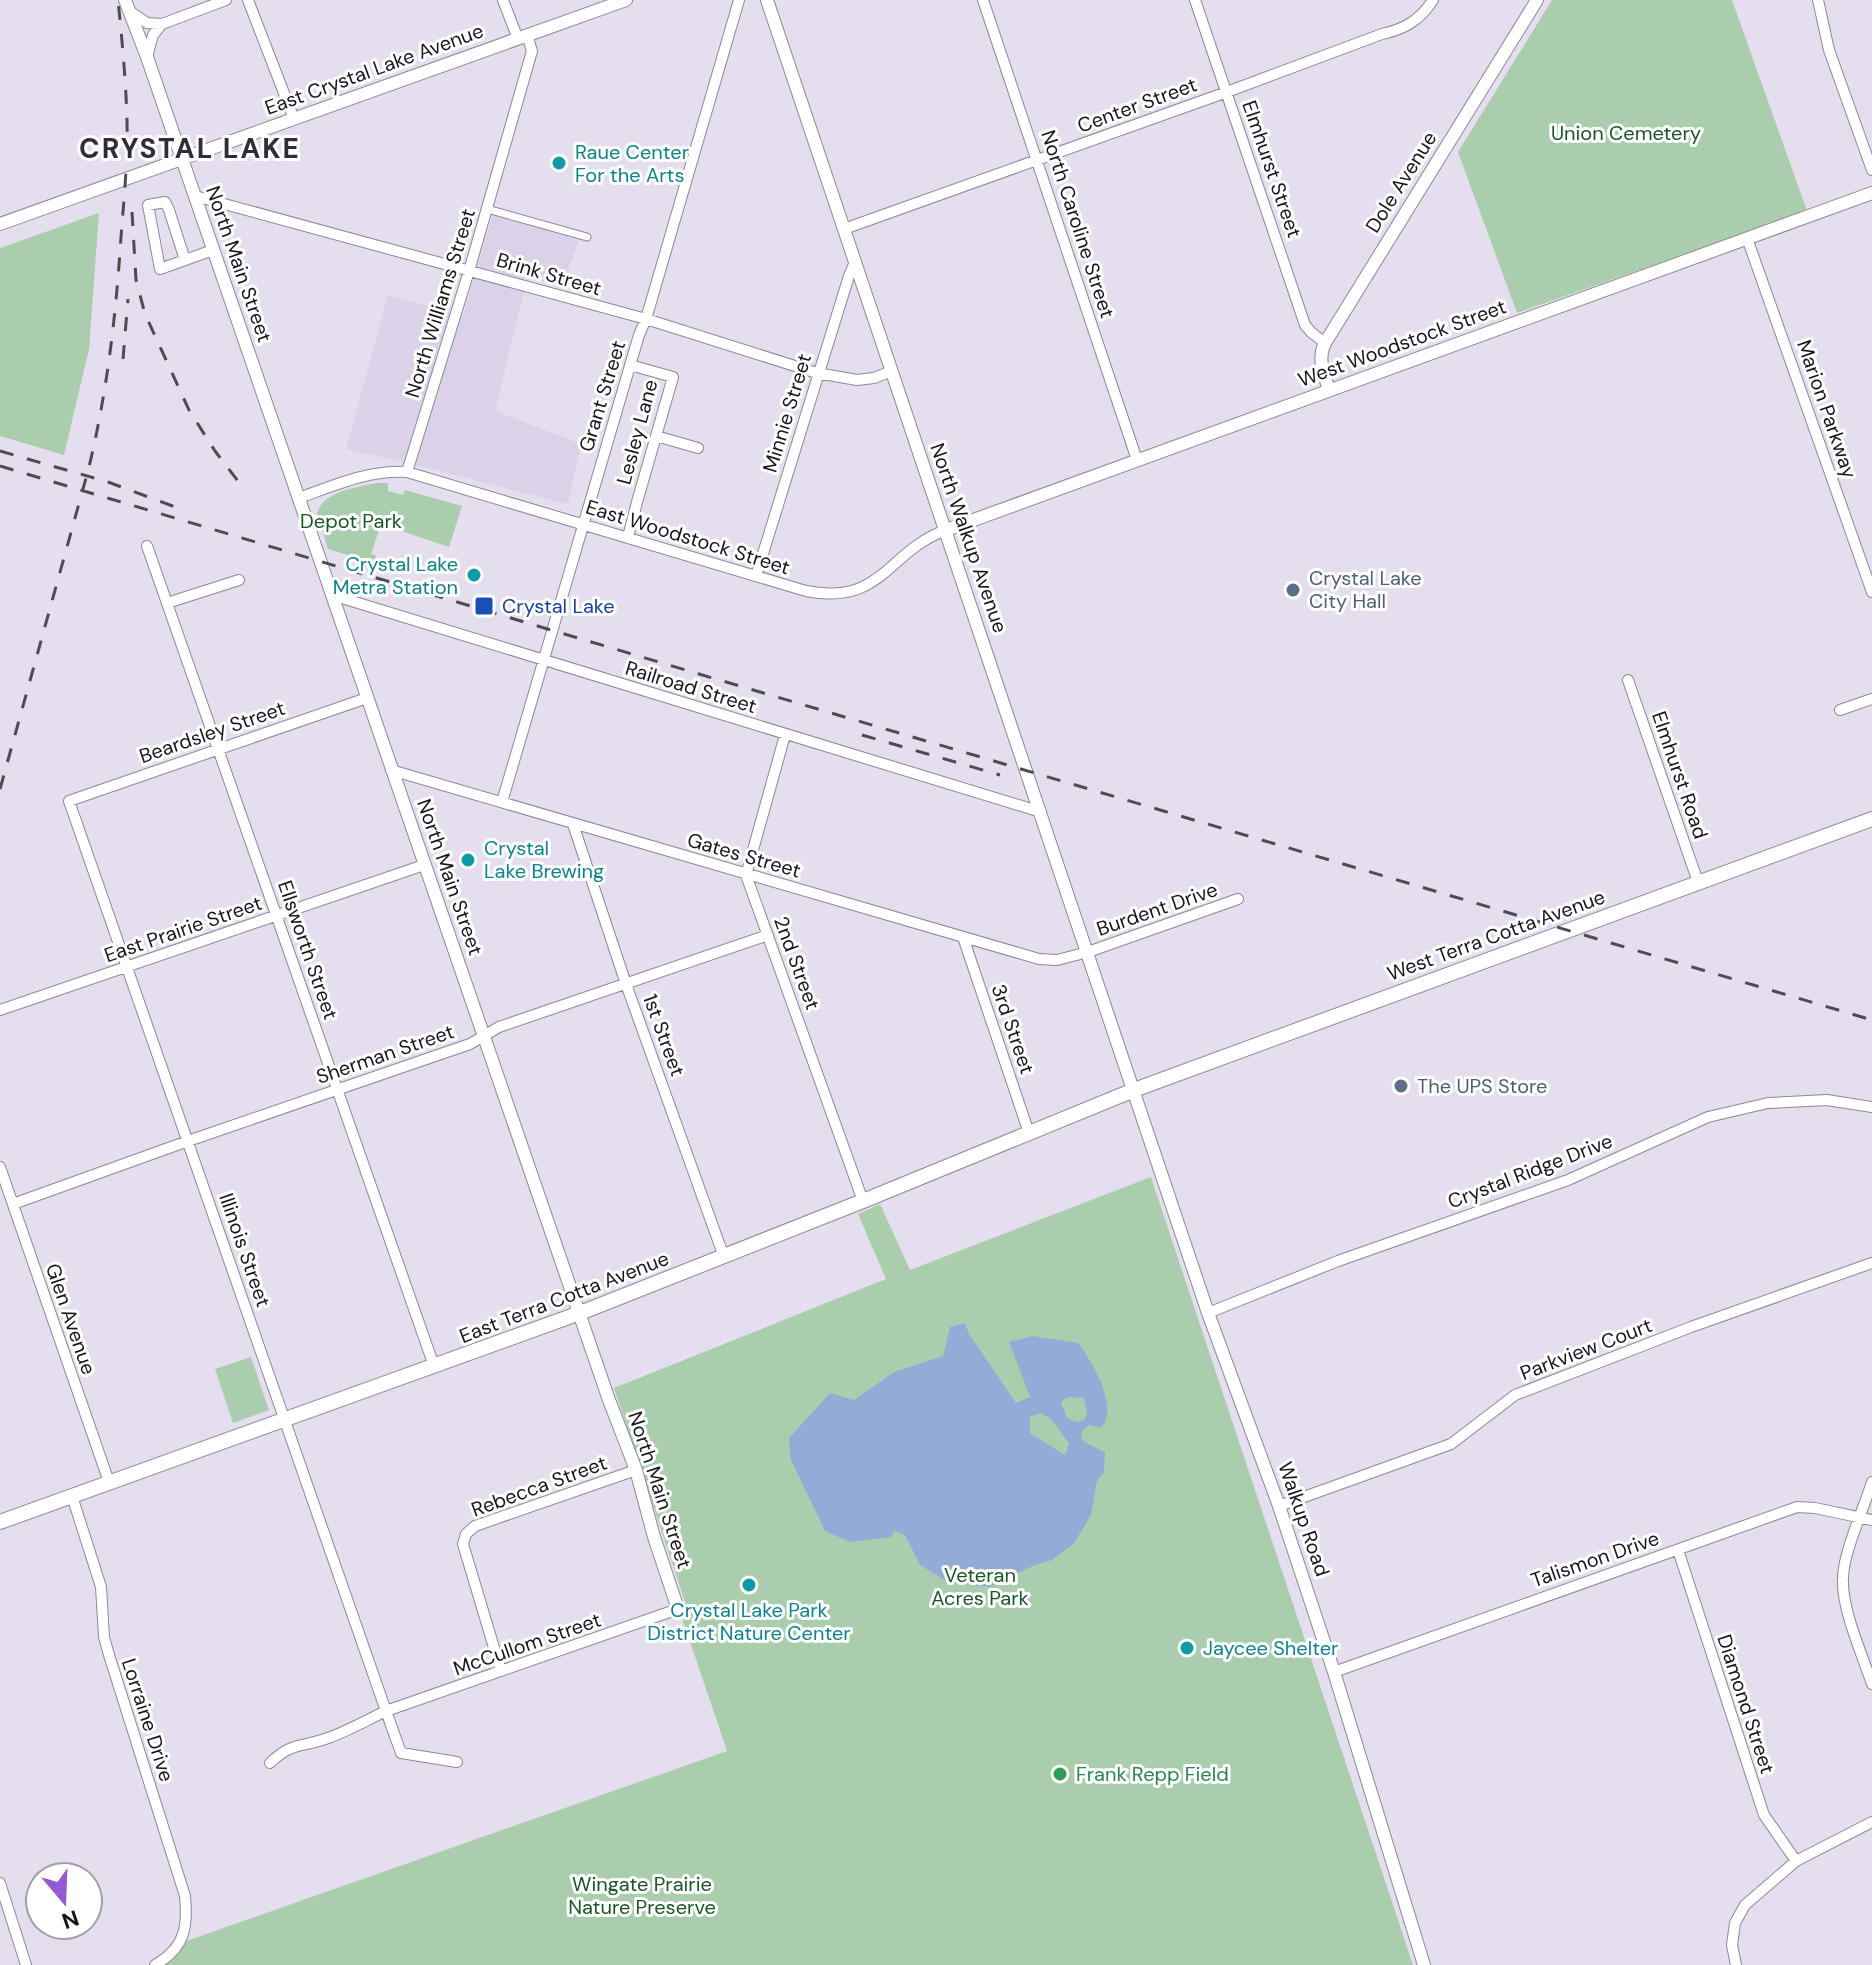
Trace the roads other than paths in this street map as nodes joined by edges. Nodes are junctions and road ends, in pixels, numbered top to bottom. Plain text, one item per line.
1 (226, 0) edge
2 (248, 0) edge
3 (503, 0) edge
4 (626, 0) edge
5 (739, 0) edge
6 (767, 0) edge
7 (983, 0) edge
8 (1195, 0) edge
9 (1433, 0) edge
10 (1537, 0) edge
11 (1818, 0) edge
12 (127, 5) edge
13 (162, 24) junction
14 (522, 37) junction
15 (147, 57) junction
16 (1227, 92) junction
17 (294, 119) junction
18 (182, 159) junction
19 (1038, 160) junction
20 (1872, 170) edge
21 (1872, 193) edge
22 (195, 196) junction
23 (487, 209) junction
24 (0, 224) edge
25 (844, 229) junction
26 (587, 237) dead end
27 (1747, 238) junction
28 (213, 250) junction
29 (185, 260) junction
30 (855, 262) junction
31 (469, 271) junction
32 (646, 319) junction
33 (1325, 343) junction
34 (630, 365) junction
35 (892, 371) junction
36 (817, 373) junction
37 (1329, 390) junction
38 (656, 436) junction
39 (698, 448) dead end
40 (1137, 460) junction
41 (407, 472) junction
42 (299, 498) junction
43 (582, 524) junction
44 (946, 530) junction
45 (628, 537) junction
46 (147, 546) dead end
47 (756, 576) junction
48 (239, 580) dead end
49 (1872, 592) edge
50 (332, 595) junction
51 (167, 603) junction
52 (542, 660) junction
53 (1628, 680) dead end
54 (367, 698) junction
55 (1872, 699) edge
56 (1840, 710) dead end
57 (785, 735) junction
58 (219, 749) junction
59 (391, 770) junction
60 (69, 801) joint
61 (502, 802) junction
62 (1041, 812) junction
63 (1872, 819) edge
64 (573, 824) junction
65 (424, 865) junction
66 (746, 875) junction
67 (1698, 882) junction
68 (1238, 899) dead end
69 (277, 916) junction
70 (768, 935) junction
71 (963, 937) junction
72 (1088, 952) junction
73 (127, 967) junction
74 (626, 984) junction
75 (0, 1010) edge
76 (483, 1036) junction
77 (338, 1090) junction
78 (1134, 1090) junction
79 (1872, 1107) edge
80 (1029, 1133) junction
81 (188, 1141) junction
82 (0, 1167) edge
83 (863, 1201) junction
84 (13, 1204) junction
85 (724, 1257) junction
86 (1872, 1263) edge
87 (580, 1313) junction
88 (1208, 1313) junction
89 (434, 1366) junction
90 (285, 1420) junction
91 (636, 1470) junction
92 (109, 1482) junction
93 (1872, 1482) edge
94 (72, 1496) junction
95 (1279, 1506) junction
96 (1866, 1519) edge
97 (0, 1522) edge
98 (1678, 1550) junction
99 (678, 1609) joint
100 (501, 1671) junction
101 (1334, 1672) junction
102 (1872, 1684) edge
103 (386, 1711) junction
104 (457, 1762) dead end
105 (270, 1763) dead end
106 (1872, 1822) edge
107 (1796, 1861) junction
108 (0, 1883) edge
109 (26, 1965) edge
110 (155, 1965) edge
111 (1424, 1965) edge
112 (1736, 1965) edge

1 - 13 street
2 - 17 street
3 - 14 street
4 - 14 street, East Crystal Lake Avenue
5 - 32 street, Grant Street
6 - 25 street, North Walkup Avenue
7 - 19 street, North Caroline Street
8 - 16 street, Elmhurst Street
9 - 16 street, Center Street
10 - 33 street, Dole Avenue
11 - 20 street
12 - 13 street
12 - 15 street, North Main Street
13 - 15 street
14 - 17 street, East Crystal Lake Avenue
14 - 23 street, North Williams Street
15 - 18 street, North Main Street
16 - 19 street, Center Street
16 - 33 street, Elmhurst Street
17 - 18 street, East Crystal Lake Avenue
18 - 22 street, North Main Street
18 - 24 street, East Crystal Lake Avenue
19 - 25 street, Center Street
19 - 40 street, North Caroline Street
21 - 27 street, West Woodstock Street
22 - 28 street, North Main Street
22 - 31 street, Brink Street
23 - 26 street
23 - 31 street, North Williams Street
25 - 30 street, North Walkup Avenue
27 - 37 street, West Woodstock Street
27 - 49 street, Marion Parkway
28 - 29 street
28 - 42 street, North Main Street
29 - 29 street
30 - 35 street, North Walkup Avenue
30 - 36 street, Minnie Street
31 - 32 street, Brink Street
31 - 41 street, North Williams Street
32 - 34 street, Grant Street
32 - 36 street, Brink Street
33 - 37 street
34 - 38 street, Lesley Lane
34 - 43 street, Grant Street
35 - 36 street, Brink Street
35 - 44 street, North Walkup Avenue
36 - 47 street, Minnie Street
37 - 40 street, West Woodstock Street
38 - 39 street
38 - 45 street, Lesley Lane
40 - 44 street, West Woodstock Street
41 - 42 street
41 - 43 street, East Woodstock Street
42 - 50 street, North Main Street
43 - 45 street, East Woodstock Street
43 - 52 street, Grant Street
44 - 47 street, East Woodstock Street
44 - 62 street, North Walkup Avenue
45 - 47 street, East Woodstock Street
46 - 51 street, Ellsworth Street
48 - 51 street
50 - 52 street, Railroad Street
50 - 54 street, North Main Street
51 - 58 street, Ellsworth Street
52 - 57 street, Railroad Street
52 - 61 street, Grant Street
53 - 67 street, Elmhurst Road
54 - 58 street, Beardsley Street
54 - 59 street, North Main Street
55 - 56 street
57 - 62 street, Railroad Street
57 - 66 street
58 - 60 street, Beardsley Street
58 - 69 street, Ellsworth Street
59 - 61 street, Gates Street
59 - 65 street, North Main Street
60 - 73 street, Illinois Street
61 - 64 street, Gates Street
62 - 72 street, North Walkup Avenue
63 - 67 main road, West Terra Cotta Avenue
64 - 66 street, Gates Street
64 - 74 street, 1st Street
65 - 69 street, East Prairie Street
65 - 76 street, North Main Street
66 - 70 street, 2nd Street
66 - 71 street, Gates Street
67 - 78 main road, West Terra Cotta Avenue
68 - 72 street, Burdent Drive
69 - 73 street, East Prairie Street
69 - 77 street, Ellsworth Street
70 - 74 street, Sherman Street
70 - 83 street, 2nd Street
71 - 72 street, Gates Street
71 - 80 street, 3rd Street
72 - 78 street, North Walkup Avenue
73 - 75 street, East Prairie Street
73 - 81 street, Illinois Street
74 - 76 street, Sherman Street
74 - 85 street, 1st Street
76 - 77 street, Sherman Street
76 - 87 street, North Main Street
77 - 81 street, Sherman Street
77 - 89 street, Ellsworth Street
78 - 80 main road, East Terra Cotta Avenue
78 - 88 street, Walkup Road
79 - 88 street, Crystal Ridge Drive
80 - 83 main road, East Terra Cotta Avenue
81 - 84 street, Sherman Street
81 - 90 street, Illinois Street
82 - 84 street, Glen Avenue
83 - 85 main road, East Terra Cotta Avenue
84 - 92 street, Glen Avenue
85 - 87 main road, East Terra Cotta Avenue
86 - 95 street, Parkview Court
87 - 89 main road, East Terra Cotta Avenue
87 - 91 street, North Main Street
88 - 95 street, Walkup Road
89 - 90 main road, East Terra Cotta Avenue
90 - 92 main road, East Terra Cotta Avenue
90 - 103 street, Illinois Street
91 - 99 street, North Main Street
91 - 100 street, Rebecca Street
92 - 94 main road, East Terra Cotta Avenue
93 - 96 street
94 - 97 main road, East Terra Cotta Avenue
94 - 110 street, Lorraine Drive
95 - 101 street, Walkup Road
96 - 98 street, Talismon Drive
96 - 102 street
98 - 101 street, Talismon Drive
98 - 107 street, Diamond Street
99 - 100 street, McCullom Street
100 - 103 street, McCullom Street
101 - 111 street, Walkup Road
103 - 104 street, Illinois Street
103 - 105 street, McCullom Street
106 - 107 street
107 - 112 street
108 - 109 street

